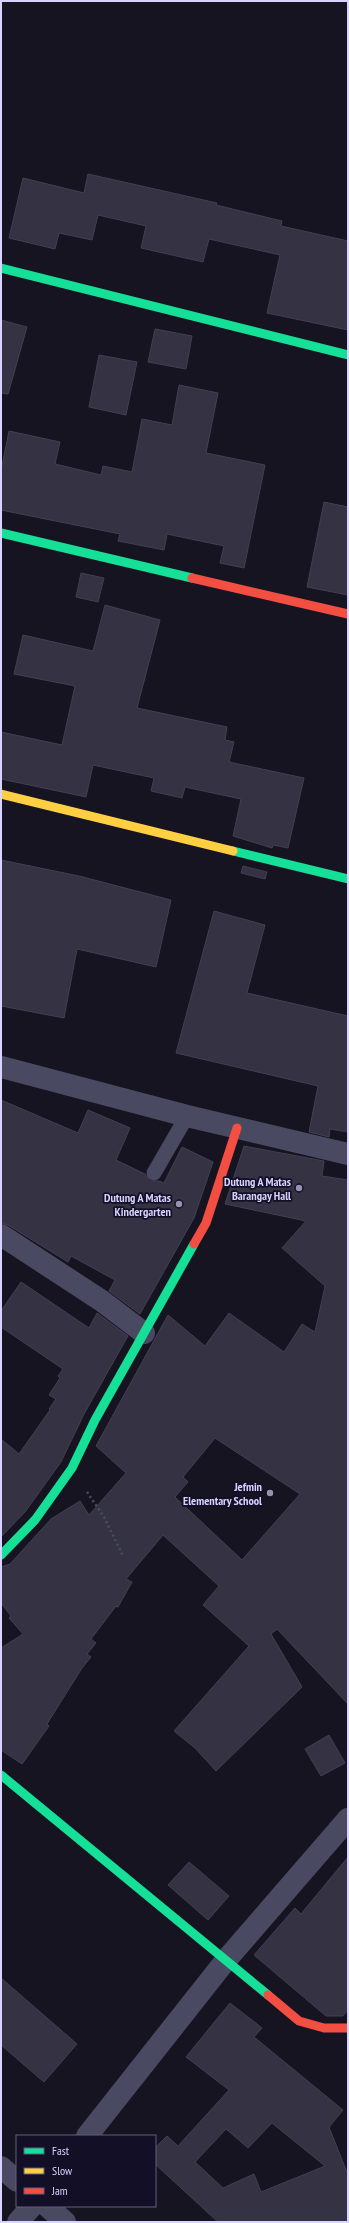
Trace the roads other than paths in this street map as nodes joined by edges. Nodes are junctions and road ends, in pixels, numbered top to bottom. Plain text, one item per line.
1 (1, 268) edge
2 (348, 355) edge
3 (1, 533) edge
4 (348, 614) edge
5 (1, 794) edge
6 (348, 879) edge
7 (1, 1067) edge
8 (187, 1116) junction
9 (237, 1128) junction
10 (348, 1154) edge
11 (154, 1173) dead end
12 (1, 1235) edge
13 (144, 1333) junction
14 (1, 1555) edge
15 (1, 1775) edge
16 (348, 1819) edge
17 (226, 1960) junction
18 (348, 2028) edge
19 (88, 2135) edge
20 (1, 2168) edge
21 (16, 2180) edge
22 (31, 2207) edge
23 (48, 2207) edge
24 (18, 2222) edge
25 (65, 2222) edge

1 - 2 street
3 - 4 street
5 - 6 street
7 - 8 street
8 - 9 street
8 - 11 lane
9 - 10 street
9 - 13 street
12 - 13 street
13 - 14 street
15 - 17 street
16 - 17 street
17 - 18 street
17 - 19 street
20 - 21 street
22 - 24 street
23 - 25 street

